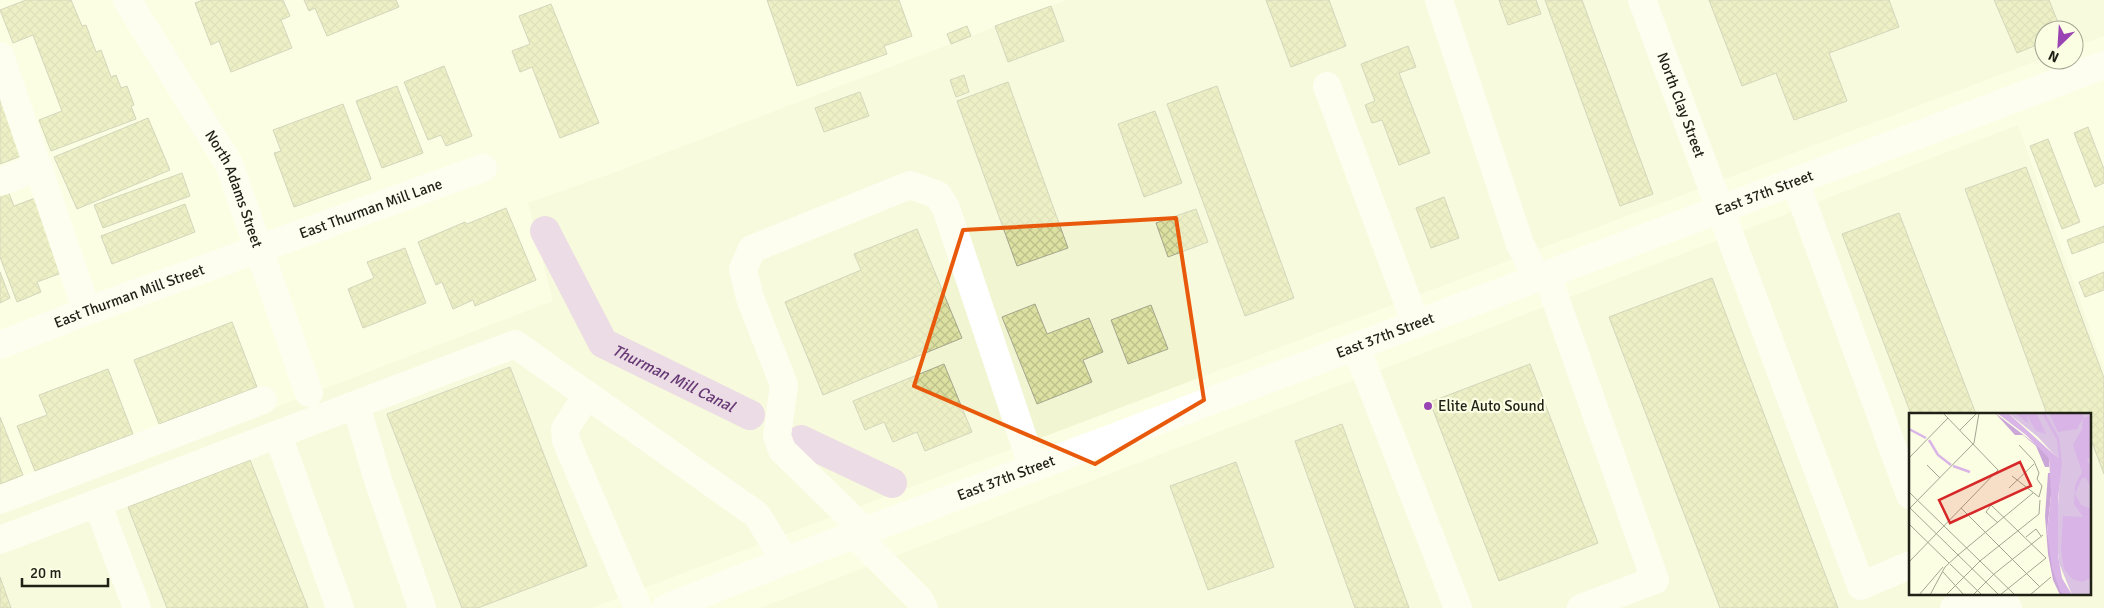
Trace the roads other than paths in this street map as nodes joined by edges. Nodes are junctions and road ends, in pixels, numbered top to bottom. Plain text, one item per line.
1 (127, 0) edge
2 (1439, 0) edge
3 (1642, 0) edge
4 (0, 56) edge
5 (2104, 65) edge
6 (1327, 86) dead end
7 (39, 167) junction
8 (483, 168) dead end
9 (1795, 181) junction
10 (0, 182) edge
11 (1720, 210) junction
12 (258, 249) junction
13 (1542, 277) junction
14 (87, 311) junction
15 (1416, 324) junction
16 (0, 345) edge
17 (1356, 347) junction
18 (309, 393) dead end
19 (587, 395) junction
20 (263, 400) dead end
21 (356, 405) junction
22 (278, 435) junction
23 (1033, 468) junction
24 (1909, 492) edge
25 (0, 500) edge
26 (97, 503) junction
27 (860, 533) junction
28 (0, 540) edge
29 (785, 561) junction
30 (1909, 565) edge
31 (914, 605) edge
32 (137, 608) edge
33 (340, 608) edge
34 (422, 608) edge
35 (638, 608) edge
36 (666, 608) edge
37 (1458, 608) edge
38 (1581, 608) edge
39 (1954, 608) edge
40 (2008, 608) edge

1 - 12 street, North Adams Street
2 - 13 street
3 - 11 street, North Clay Street
4 - 7 street
5 - 9 street, East 37th Street
6 - 15 street
7 - 10 street
7 - 14 street
8 - 12 street, East Thurman Mill Lane
9 - 11 street, East 37th Street
9 - 24 street
11 - 13 street, East 37th Street
11 - 30 street, North Clay Street
12 - 14 street, East Thurman Mill Street
12 - 18 street, North Adams Street
13 - 15 street, East 37th Street
13 - 38 street
14 - 16 street, East Thurman Mill Street
15 - 17 street, East 37th Street
17 - 23 street, East 37th Street
17 - 37 street
19 - 21 street
19 - 29 street
19 - 35 street
20 - 25 street
21 - 22 street
21 - 34 street
22 - 26 street
22 - 33 street
23 - 27 street, East 37th Street
23 - 27 street
26 - 28 street
26 - 32 street
27 - 29 street, East 37th Street
27 - 31 street
29 - 36 street, East 37th Street
39 - 40 street

